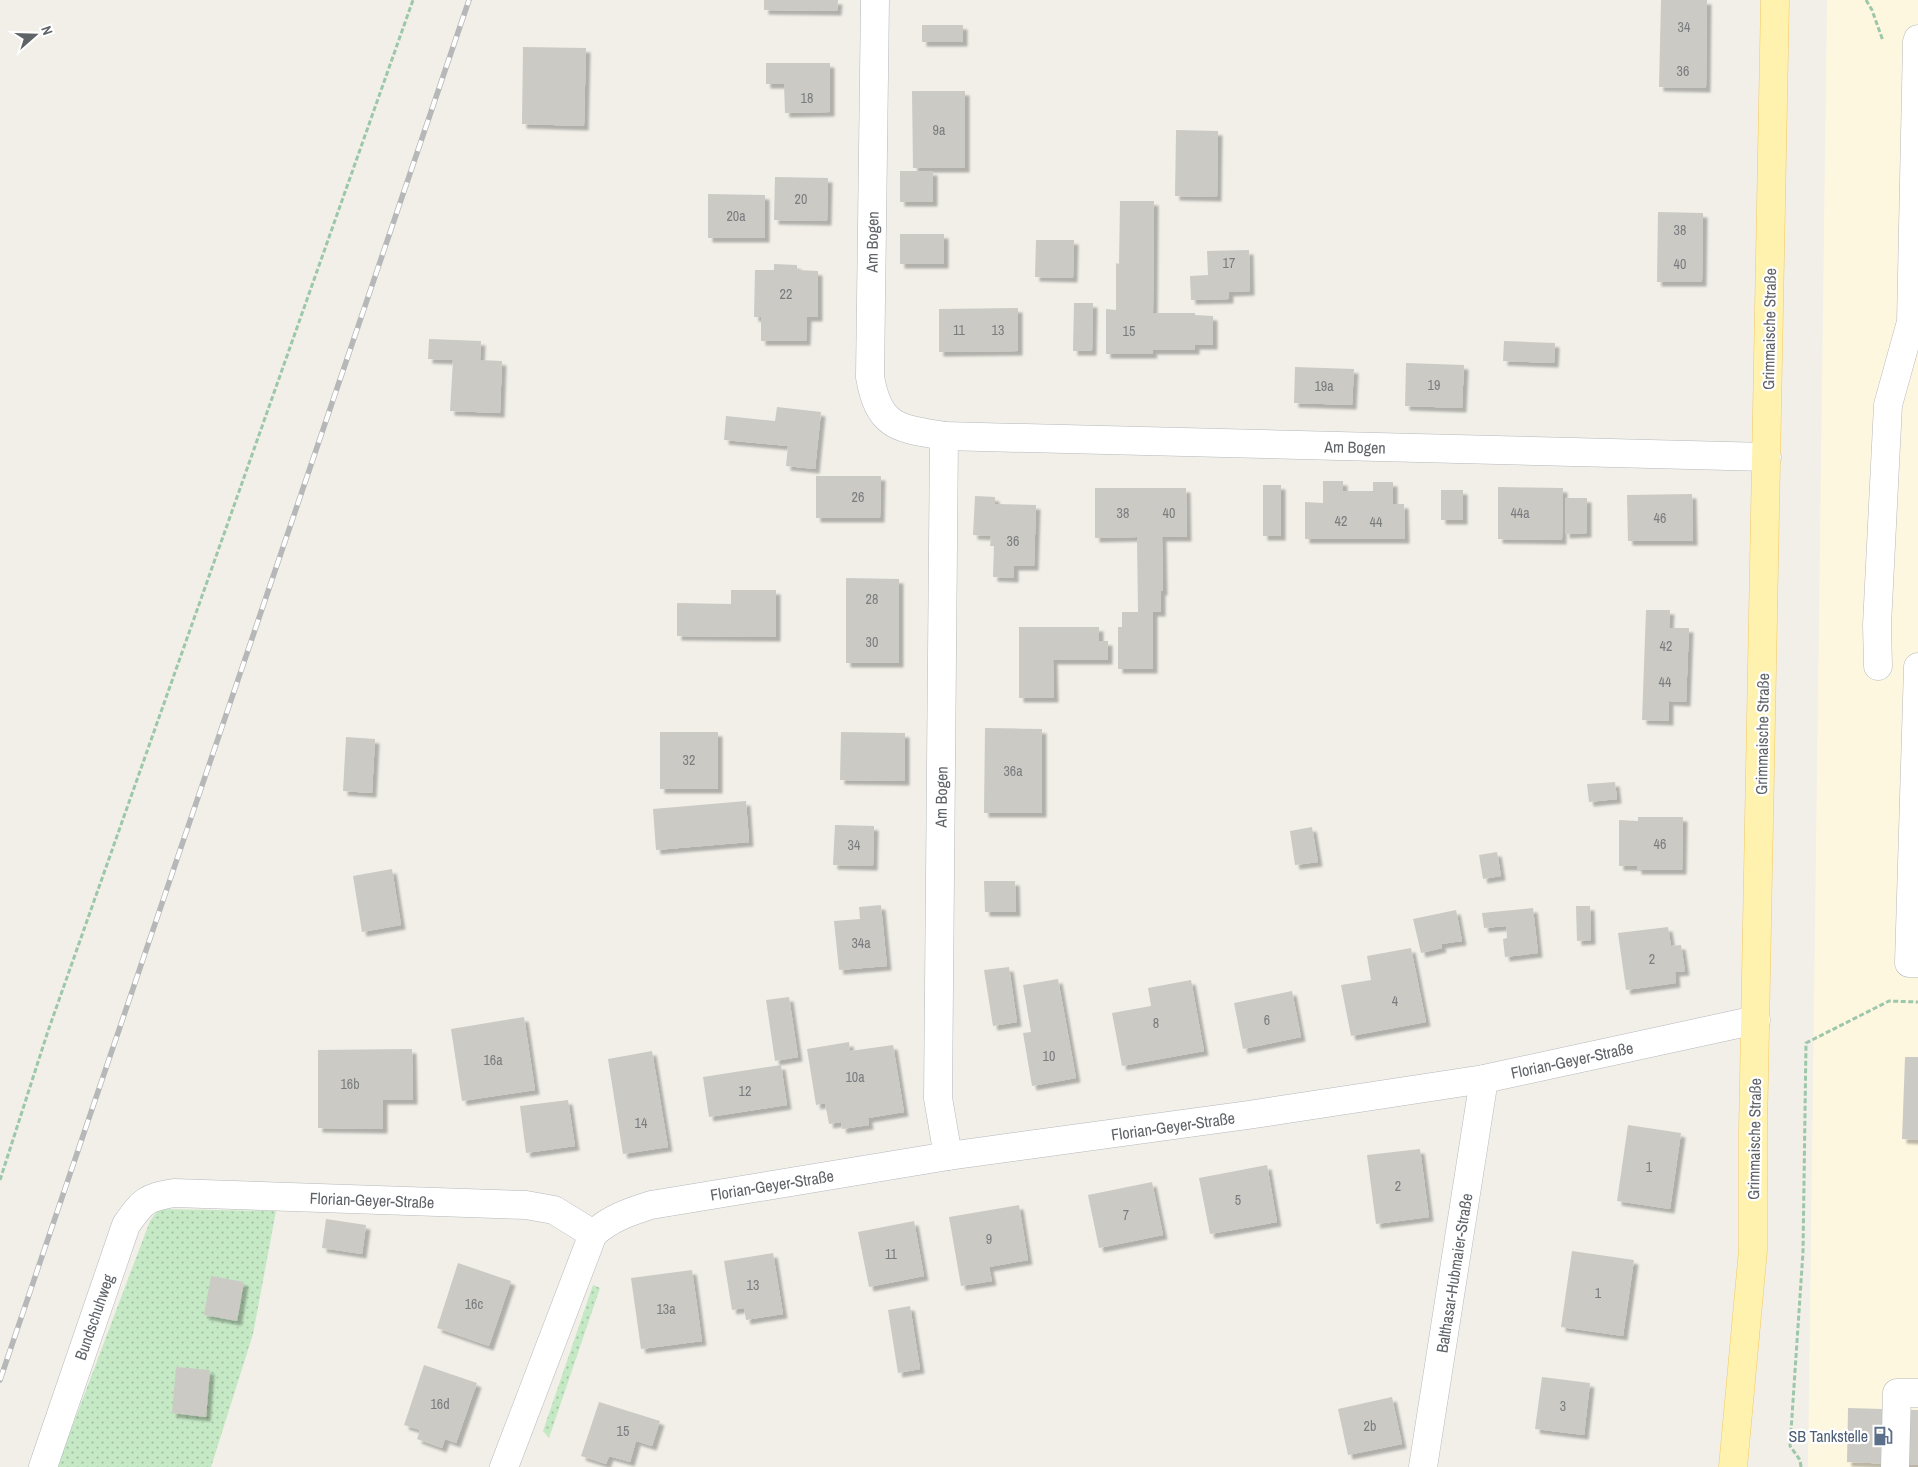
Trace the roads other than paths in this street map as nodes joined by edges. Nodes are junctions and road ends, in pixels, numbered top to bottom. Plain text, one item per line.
1 (875, 0) edge
2 (1775, 0) edge
3 (1918, 39) edge
4 (944, 436) junction
5 (1767, 457) junction
6 (1878, 666) dead end
7 (1918, 667) edge
8 (1918, 963) edge
9 (1756, 1020) junction
10 (1484, 1079) junction
11 (948, 1156) junction
12 (174, 1193) joint
13 (593, 1234) junction
14 (1918, 1393) edge
15 (43, 1467) edge
16 (504, 1467) edge
17 (1423, 1467) edge
18 (1733, 1467) edge
19 (1896, 1467) edge

1 - 4 street, Am Bogen
2 - 5 main road, Grimmaische Straße
3 - 6 street
4 - 5 street, Am Bogen
4 - 11 street, Am Bogen
5 - 9 main road, Grimmaische Straße
7 - 8 street
9 - 10 street, Florian-Geyer-Straße
9 - 18 main road, Grimmaische Straße
10 - 11 street, Florian-Geyer-Straße
10 - 17 street, Balthasar-Hubmaier-Straße
11 - 13 street, Florian-Geyer-Straße
12 - 13 street, Florian-Geyer-Straße
12 - 15 street, Bundschuhweg
13 - 16 street
14 - 19 street

